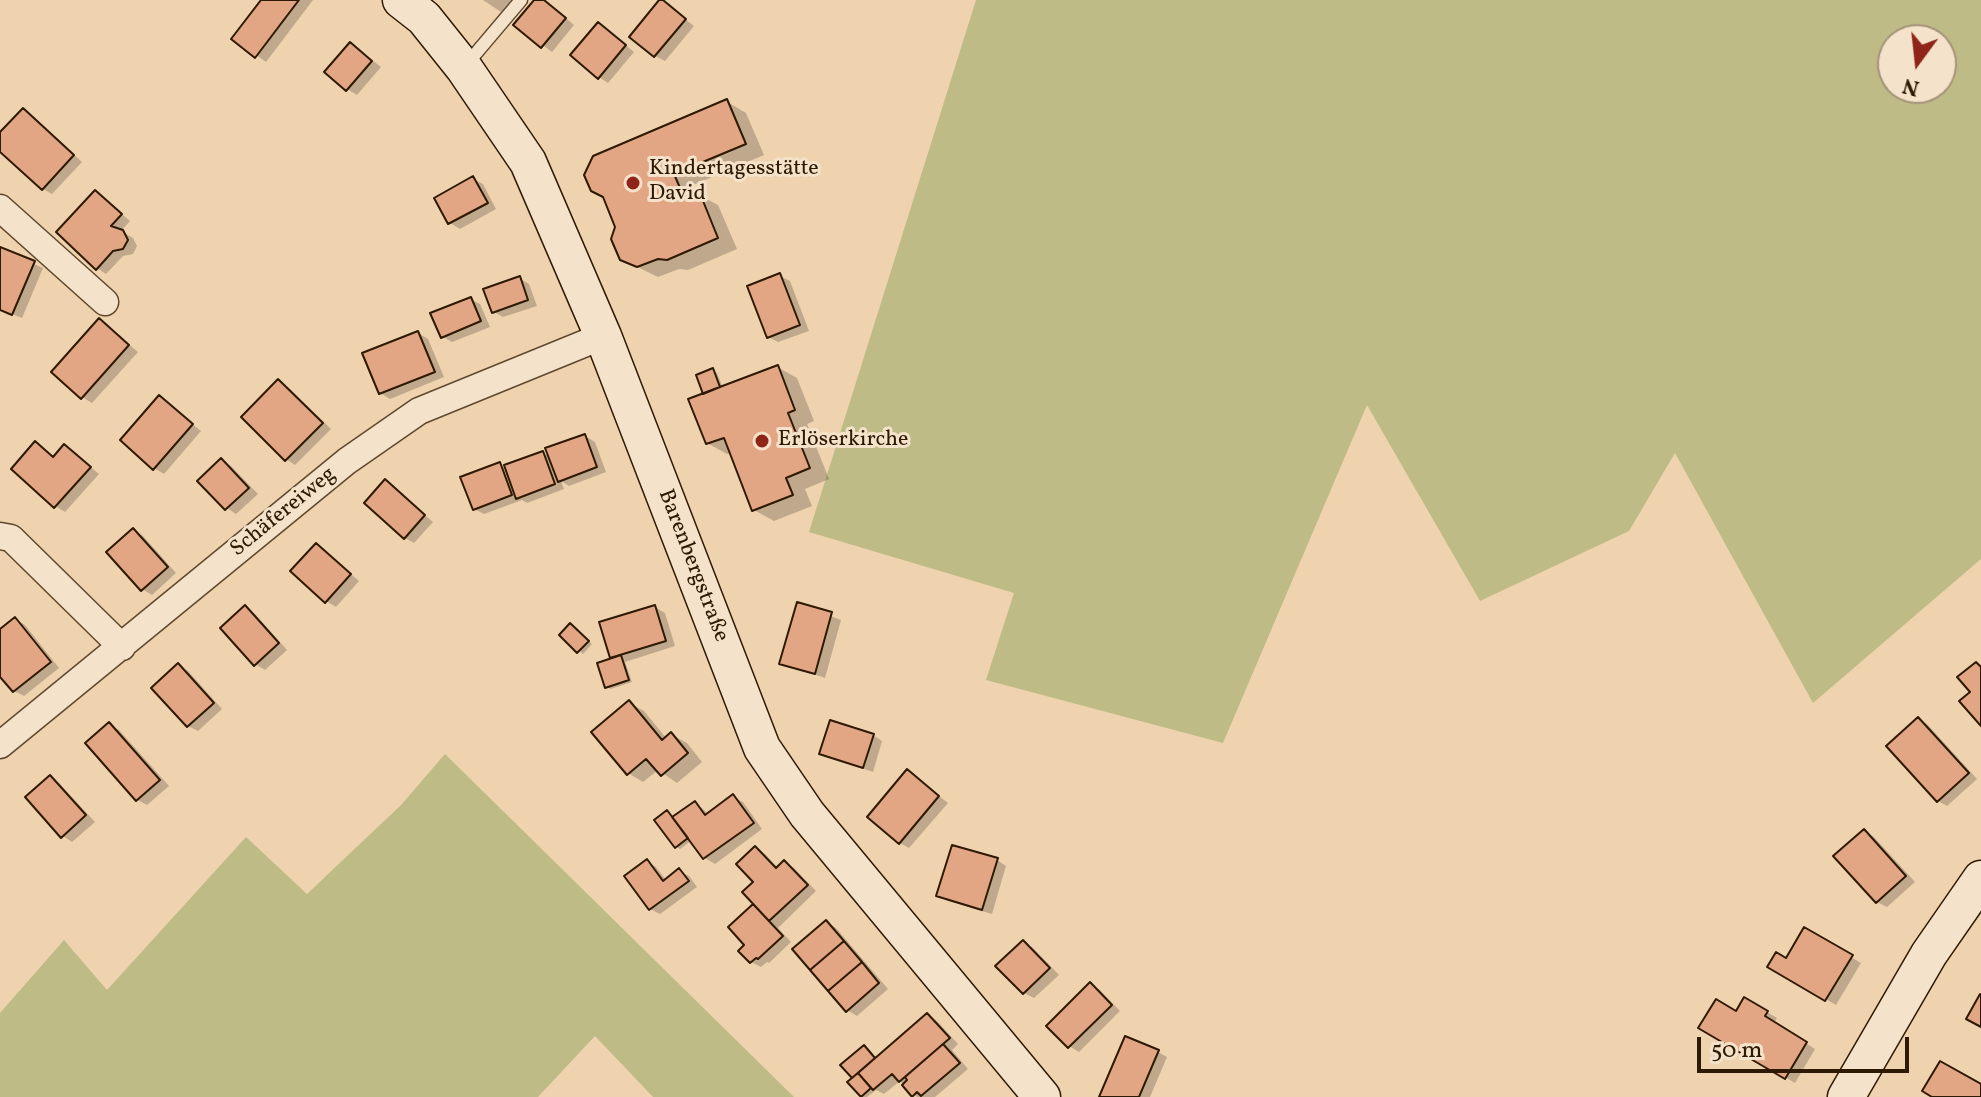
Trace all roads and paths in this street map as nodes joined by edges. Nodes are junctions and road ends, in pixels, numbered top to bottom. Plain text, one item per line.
1 (401, 0) edge
2 (521, 0) edge
3 (464, 68) junction
4 (0, 208) edge
5 (105, 302) dead end
6 (603, 336) junction
7 (0, 536) edge
8 (122, 647) junction
9 (0, 745) edge
10 (1981, 879) edge
11 (1042, 1097) edge
12 (1846, 1097) edge

1 - 3 street, Barenbergstraße
2 - 3 lane
3 - 6 street, Barenbergstraße
4 - 5 street
6 - 8 street, Schäfereiweg
6 - 11 street, Barenbergstraße
7 - 8 street
8 - 9 street, Schäfereiweg
10 - 12 street

